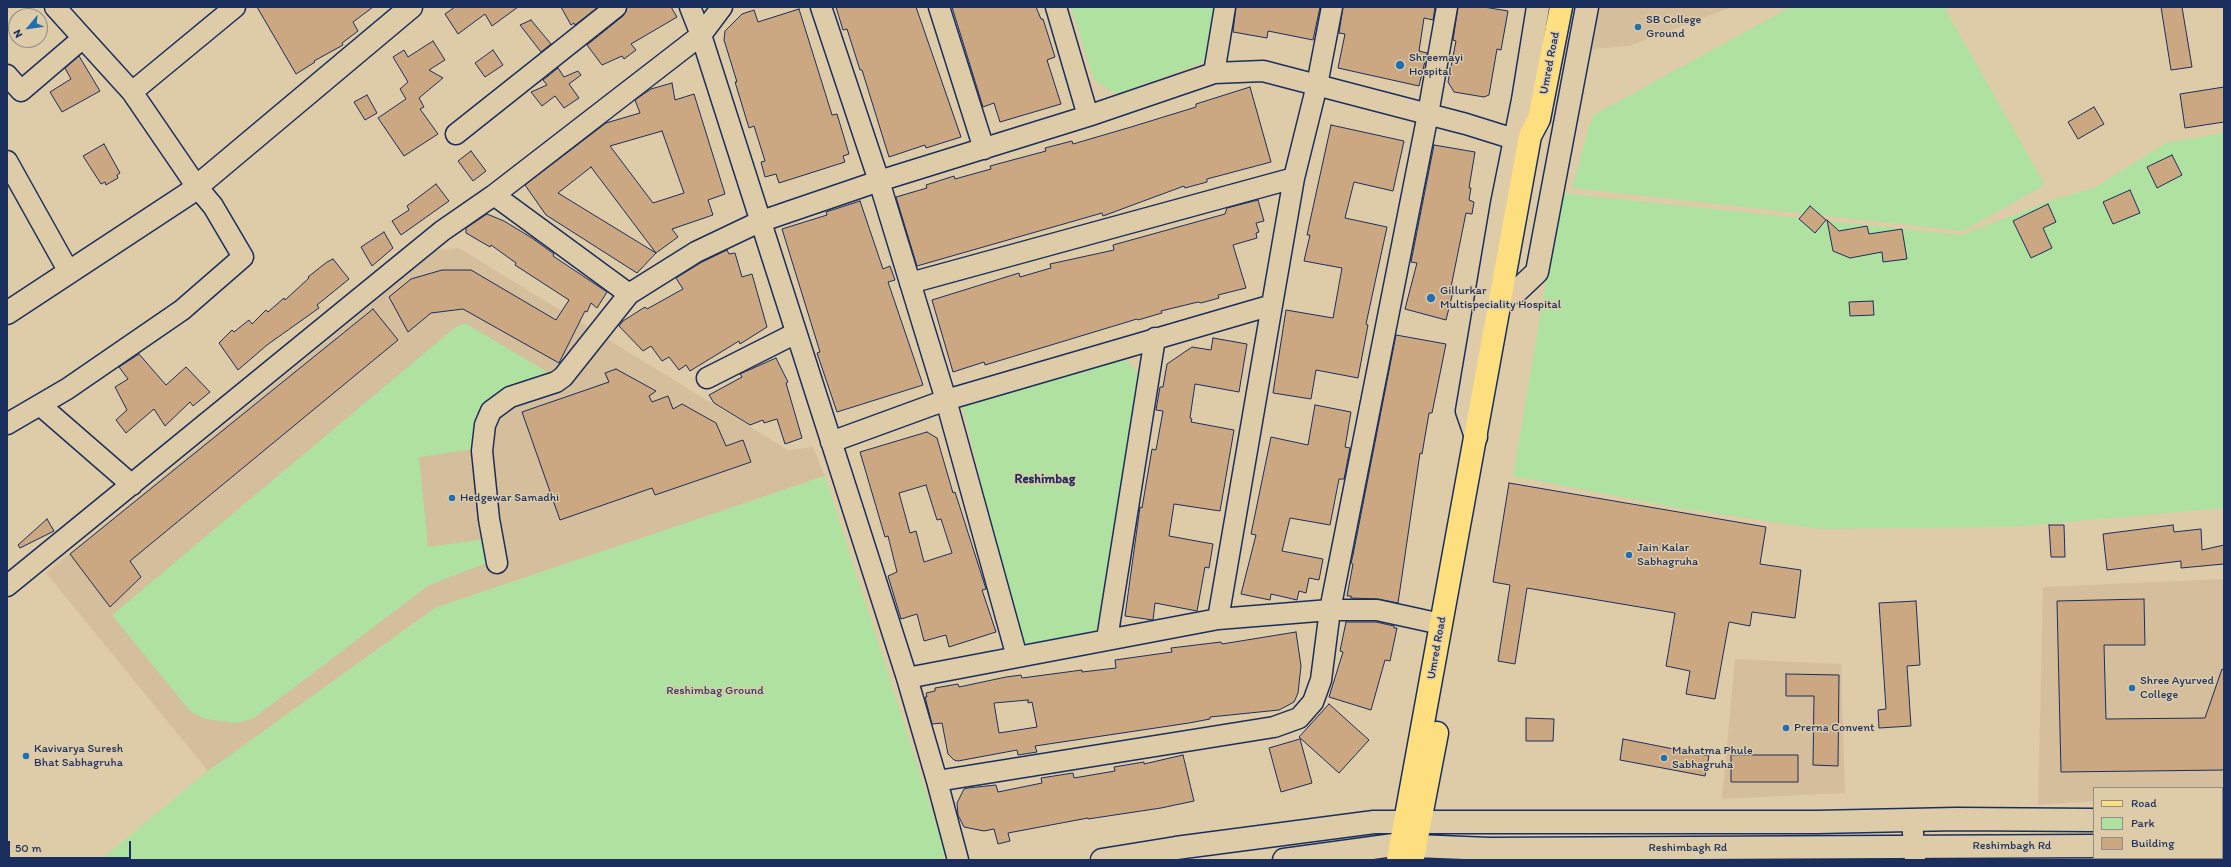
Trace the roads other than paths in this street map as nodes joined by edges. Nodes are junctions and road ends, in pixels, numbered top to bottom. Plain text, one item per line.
1 (55, 7) edge
2 (235, 7) edge
3 (412, 7) edge
4 (616, 7) edge
5 (690, 7) edge
6 (722, 7) edge
7 (821, 7) edge
8 (939, 7) edge
9 (1056, 7) edge
10 (1225, 7) edge
11 (1332, 7) edge
12 (1447, 7) edge
13 (1538, 7) edge
14 (1561, 7) edge
15 (1587, 7) edge
16 (701, 35) junction
17 (83, 38) junction
18 (1214, 73) junction
19 (7, 75) edge
20 (1318, 85) junction
21 (132, 92) junction
22 (1428, 114) junction
23 (1088, 116) junction
24 (1539, 120) junction
25 (456, 134) dead end
26 (1514, 139) junction
27 (984, 149) junction
28 (7, 161) edge
29 (1294, 178) junction
30 (878, 181) junction
31 (197, 187) junction
32 (494, 195) junction
33 (759, 222) junction
34 (69, 272) junction
35 (910, 283) junction
36 (1516, 292) junction
37 (629, 294) junction
38 (1272, 305) junction
39 (7, 314) edge
40 (796, 333) junction
41 (1155, 338) junction
42 (707, 378) dead end
43 (946, 400) junction
44 (40, 405) junction
45 (7, 424) edge
46 (1476, 437) junction
47 (831, 442) junction
48 (132, 485) junction
49 (1466, 525) junction
50 (497, 563) dead end
51 (7, 586) edge
52 (1330, 610) junction
53 (1218, 620) junction
54 (1441, 624) junction
55 (1107, 639) junction
56 (1018, 657) junction
57 (907, 678) junction
58 (937, 782) junction
59 (1912, 820) junction
60 (2093, 820) edge
61 (1413, 821) junction
62 (2093, 846) edge
63 (1407, 853) edge
64 (1914, 853) edge
65 (1489, 855) edge
66 (958, 860) edge
67 (1102, 860) edge
68 (1284, 860) edge

1 - 17 street
2 - 21 street
3 - 31 main road
4 - 25 street
5 - 16 street
6 - 16 street
7 - 30 street
8 - 27 street
9 - 23 street
10 - 18 street
11 - 20 street
12 - 22 street
13 - 26 main road
14 - 24 main road, Umred Road
15 - 36 main road
16 - 32 street
16 - 33 street
17 - 19 street
17 - 21 street
18 - 20 street
18 - 23 street
20 - 22 street
20 - 29 street
21 - 31 street
22 - 26 street
22 - 52 street
23 - 27 street
24 - 36 main road
24 - 46 main road, Umred Road
26 - 46 main road
27 - 30 street
28 - 34 street
29 - 35 street
29 - 38 street
30 - 33 street
30 - 35 street
31 - 34 main road
31 - 44 street
32 - 37 street
32 - 48 street
33 - 37 street
33 - 40 street
34 - 39 main road
35 - 43 street
36 - 49 main road
37 - 50 street
38 - 41 street
38 - 53 street
40 - 42 street
40 - 47 street
41 - 43 street
41 - 55 street
43 - 47 street
43 - 56 street
44 - 45 street
44 - 48 street
46 - 49 main road, Umred Road
47 - 57 street
48 - 51 street
49 - 54 main road, Umred Road
49 - 61 main road
52 - 53 street
52 - 54 street
52 - 58 street
53 - 55 street
54 - 61 main road, Umred Road
55 - 56 street
56 - 57 street
57 - 58 street
58 - 66 street
59 - 60 main road
59 - 61 main road
59 - 64 street
61 - 63 main road
61 - 67 main road
62 - 64 main road, Reshimbagh Rd
63 - 65 main road, Reshimbagh Rd
63 - 68 main road, Reshimbagh Rd
64 - 65 main road, Reshimbagh Rd

